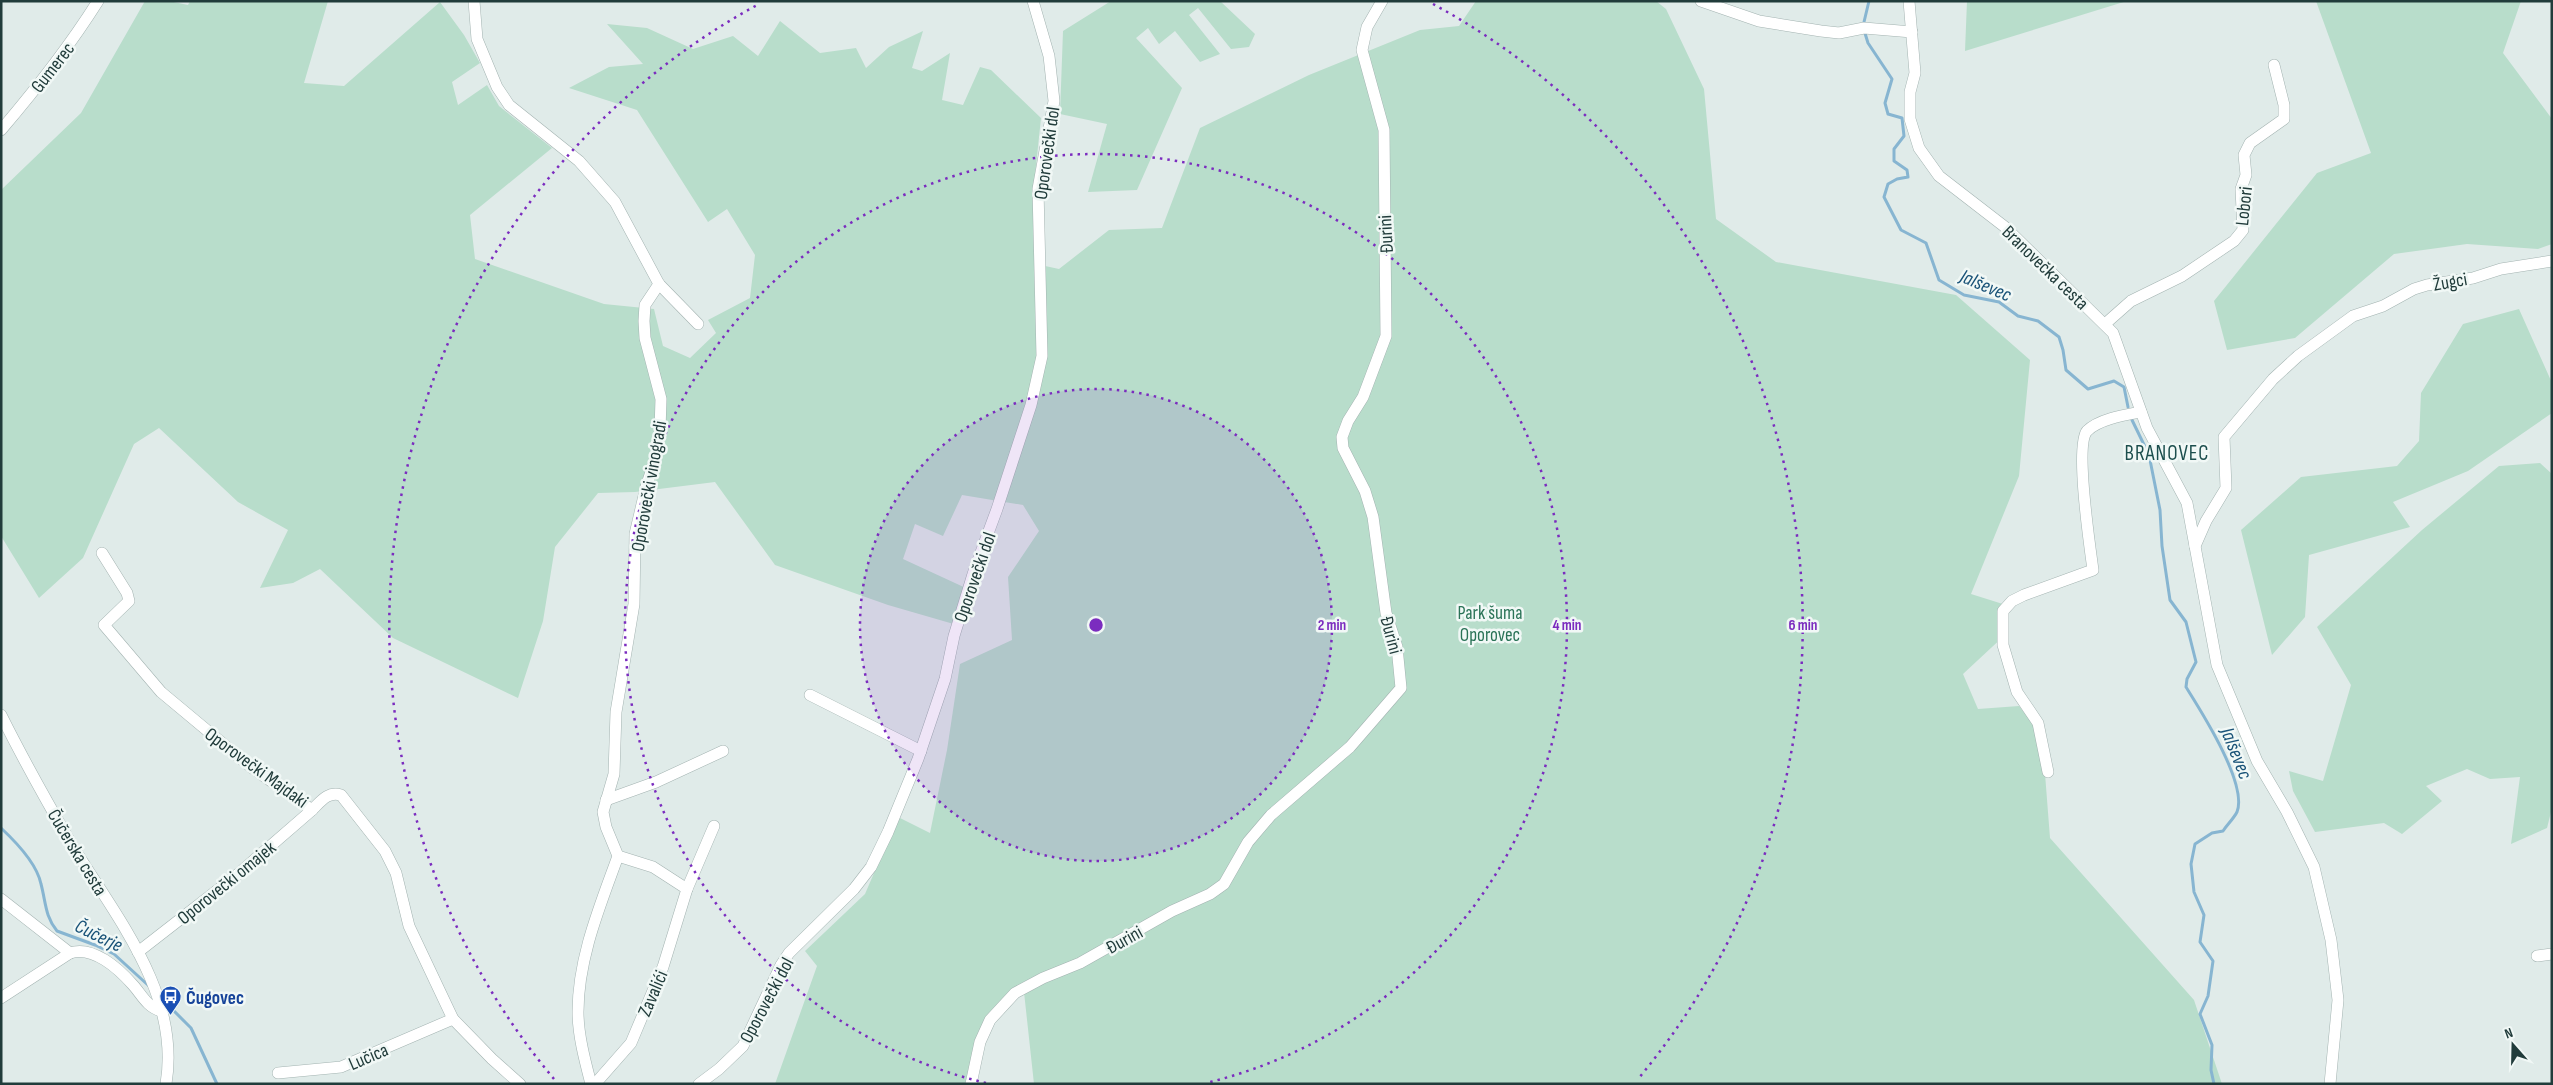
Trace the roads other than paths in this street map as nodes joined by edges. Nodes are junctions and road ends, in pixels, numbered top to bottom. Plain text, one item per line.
1 (98, 1) edge
2 (474, 1) edge
3 (1033, 1) edge
4 (1382, 1) edge
5 (1701, 1) edge
6 (1909, 1) edge
7 (1912, 32) junction
8 (2274, 65) dead end
9 (1, 130) edge
10 (2552, 261) edge
11 (660, 284) junction
12 (698, 324) dead end
13 (2105, 324) junction
14 (2141, 412) junction
15 (2195, 546) junction
16 (102, 553) dead end
17 (810, 695) dead end
18 (1, 715) edge
19 (723, 751) dead end
20 (921, 751) junction
21 (2048, 772) dead end
22 (606, 800) junction
23 (312, 810) junction
24 (714, 826) dead end
25 (618, 856) junction
26 (687, 889) junction
27 (1, 899) edge
28 (138, 952) junction
29 (70, 953) junction
30 (2552, 954) edge
31 (2537, 956) dead end
32 (1, 998) edge
33 (160, 1007) junction
34 (453, 1019) junction
35 (278, 1073) dead end
36 (166, 1084) edge
37 (520, 1084) edge
38 (593, 1084) edge
39 (698, 1084) edge
40 (971, 1084) edge
41 (2330, 1084) edge

1 - 9 street, Gumerec
2 - 11 street
3 - 20 street, Oporovečki dol
4 - 40 street, Đurini
5 - 7 street
6 - 7 street, Branovečka cesta
7 - 13 street, Branovečka cesta
8 - 13 street, Lobori
10 - 15 street, Žugci
11 - 12 street
11 - 22 street, Oporovečki vinogradi
13 - 14 street, Branovečka cesta
14 - 15 street, Branovečka cesta
14 - 21 street
15 - 41 street, Branovečka cesta
16 - 23 street, Oporovečki Majdaki
17 - 20 street
18 - 28 street, Čučerska cesta
19 - 22 street
20 - 39 street, Oporovečki dol
22 - 25 street, Oporovečki vinogradi
23 - 28 street, Oporovečki omajek
23 - 34 street, Oporovečki Majdaki
24 - 26 street, Zavalići
25 - 26 street
25 - 38 street
26 - 38 street, Zavalići
27 - 29 street
28 - 33 street, Čučerska cesta
29 - 32 street
29 - 33 street
30 - 31 street
33 - 36 street, Čučerska cesta
34 - 35 street, Lučica
34 - 37 street, Oporovečki Majdaki

